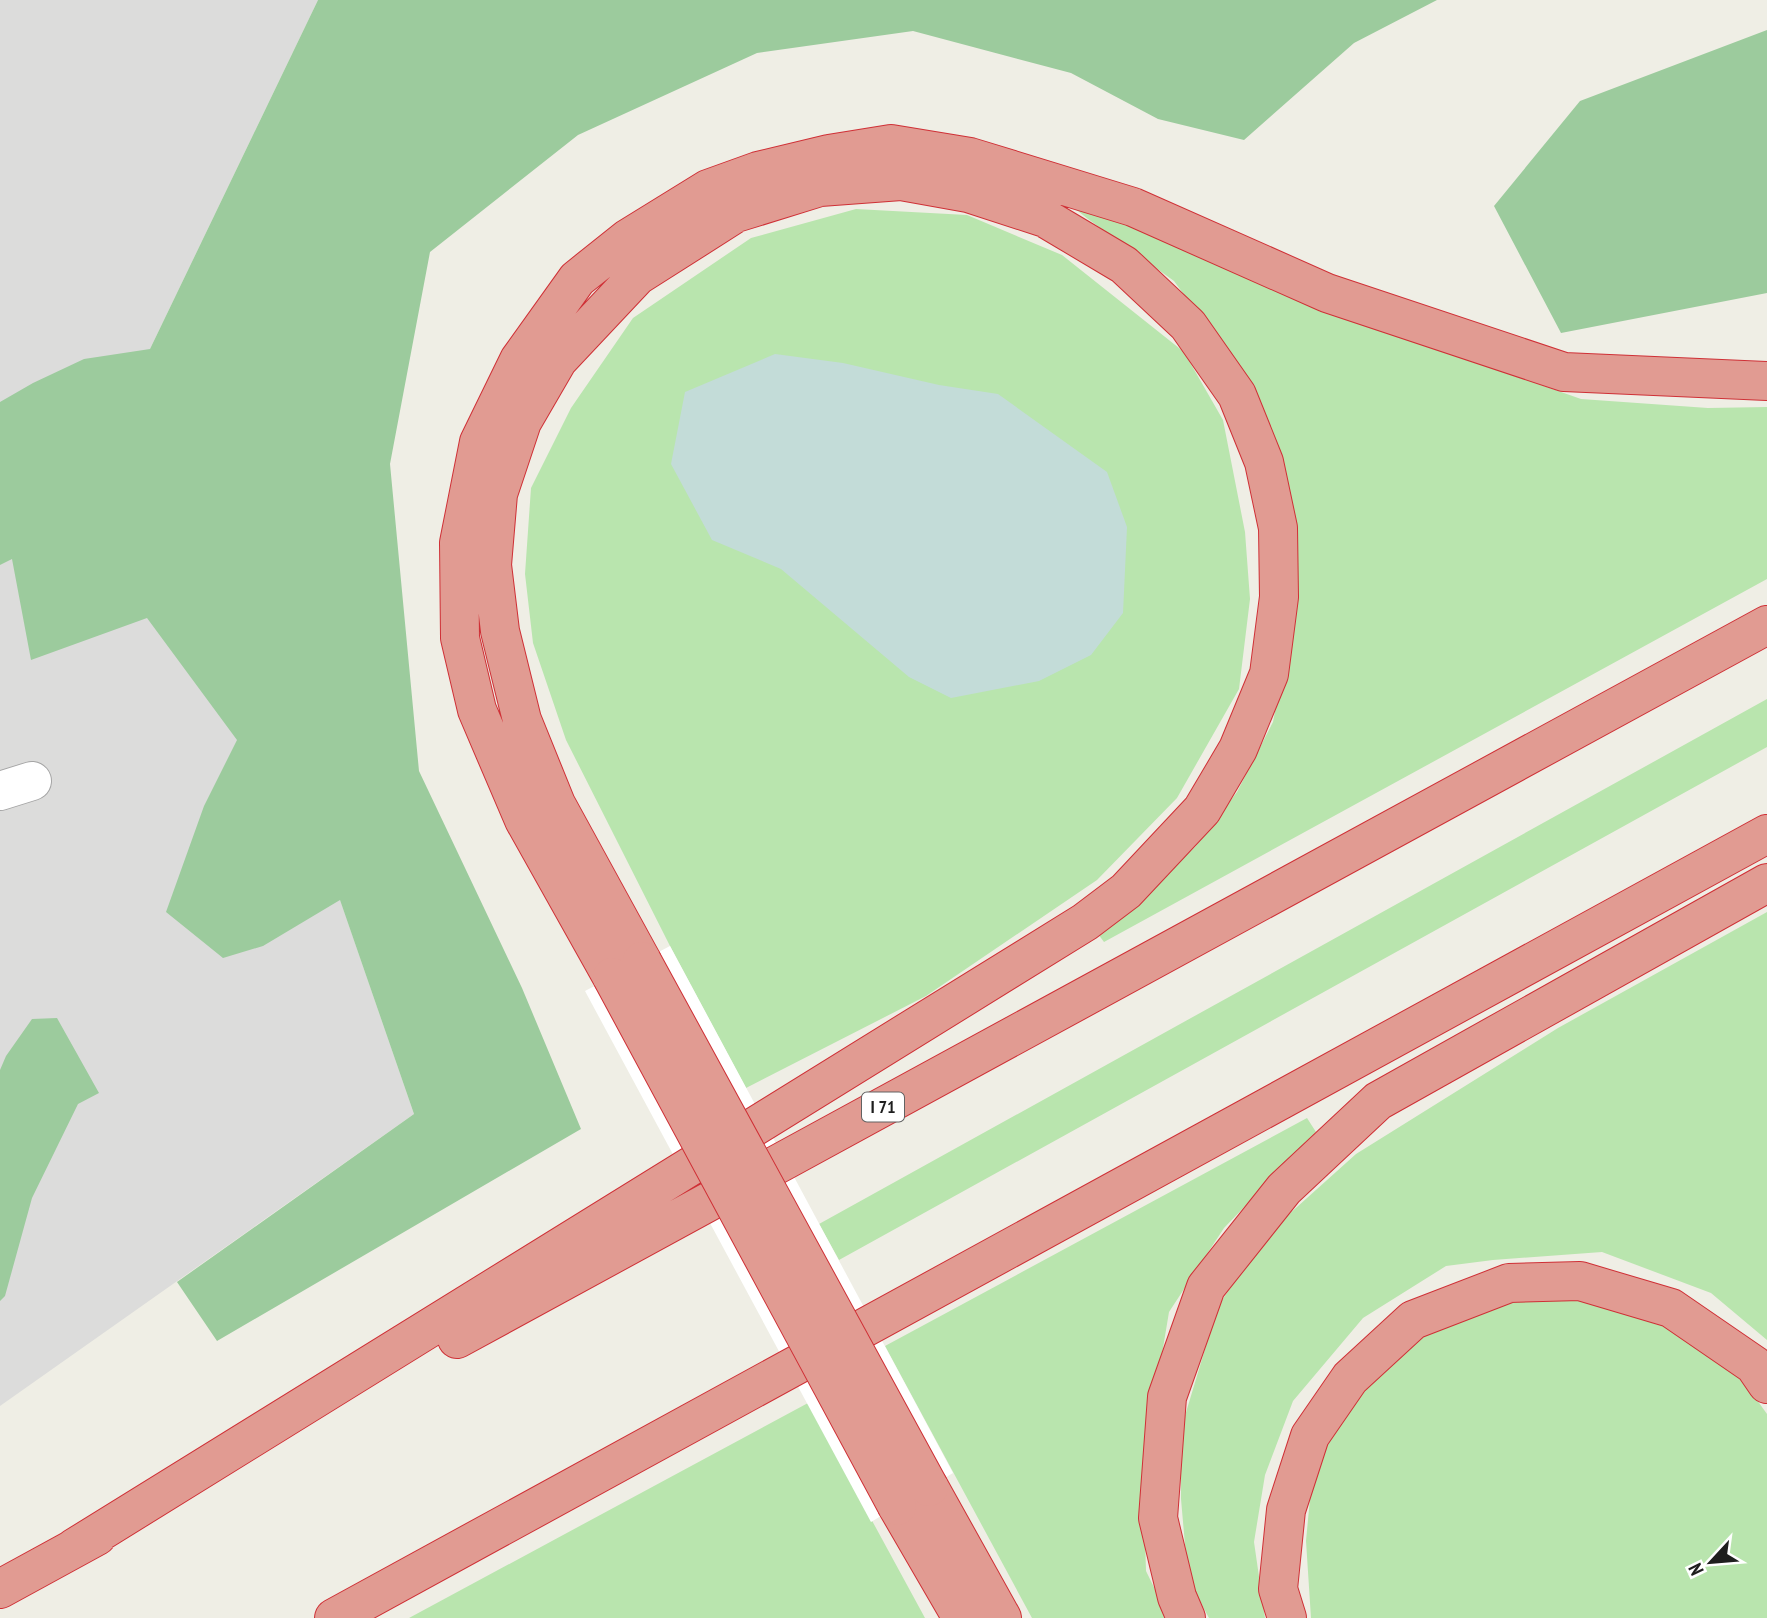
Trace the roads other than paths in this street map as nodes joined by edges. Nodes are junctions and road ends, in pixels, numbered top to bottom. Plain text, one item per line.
1 (1767, 381) edge
2 (1767, 625) edge
3 (1767, 834) edge
4 (1767, 883) edge
5 (627, 969) junction
6 (1767, 1384) edge
7 (75, 1548) junction
8 (0, 1589) edge
9 (334, 1618) edge
10 (962, 1618) edge
11 (1002, 1618) edge
12 (1186, 1618) edge
13 (1287, 1618) edge

1 - 5 highway
2 - 7 highway, I 71
3 - 9 highway
4 - 12 highway
5 - 7 highway
5 - 10 highway, bridge
5 - 11 highway, bridge
6 - 13 highway
7 - 8 highway, I 71

